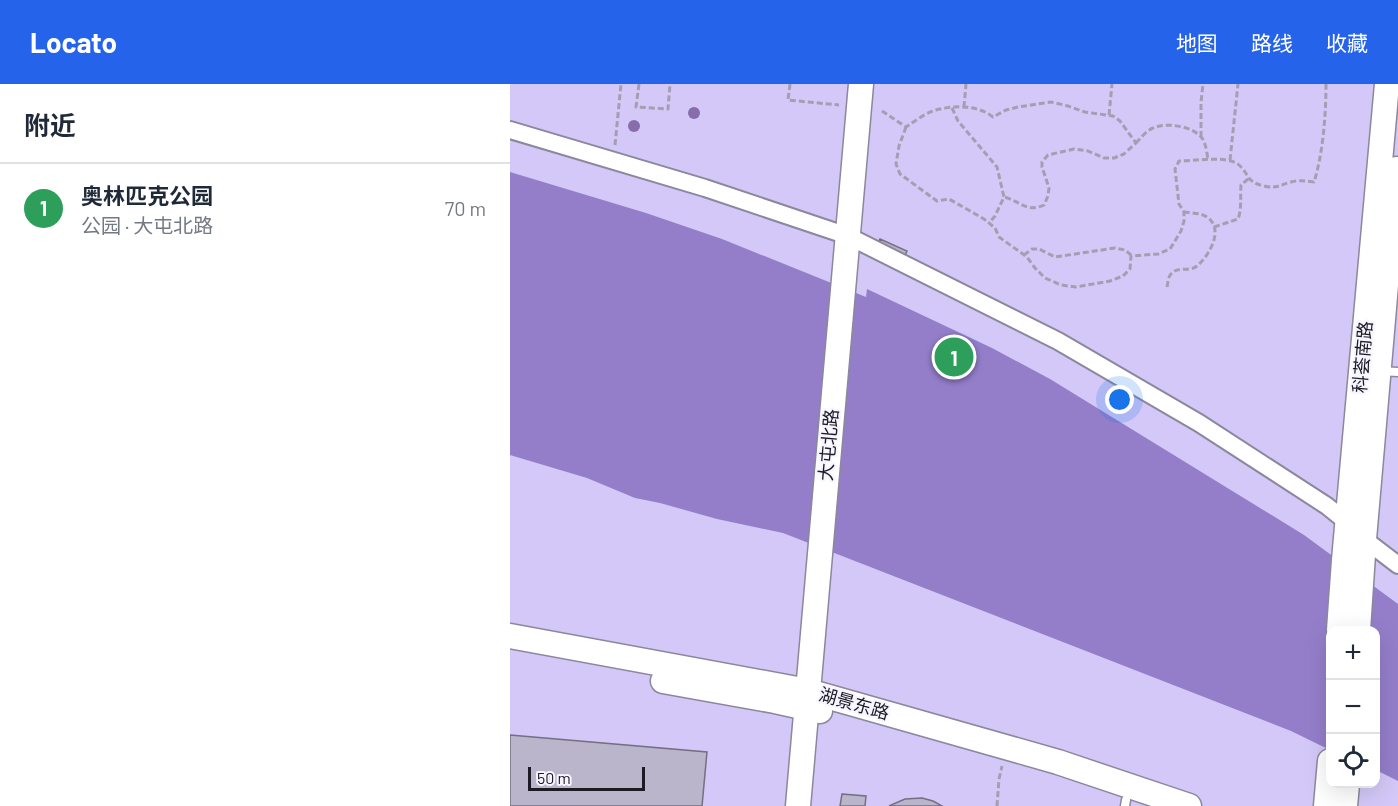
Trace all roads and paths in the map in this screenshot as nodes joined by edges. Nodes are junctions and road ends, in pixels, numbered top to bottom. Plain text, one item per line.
1 (621, 84) edge
2 (639, 84) edge
3 (670, 84) edge
4 (790, 84) edge
5 (966, 84) edge
6 (1112, 84) edge
7 (1203, 84) edge
8 (1238, 84) edge
9 (1326, 84) edge
10 (1387, 84) edge
11 (867, 101) edge
12 (964, 107) junction
13 (952, 108) junction
14 (1109, 115) junction
15 (906, 127) junction
16 (510, 130) edge
17 (1201, 137) junction
18 (1136, 143) junction
19 (1398, 148) edge
20 (1208, 160) junction
21 (1230, 160) junction
22 (614, 161) junction
23 (1248, 179) junction
24 (1004, 197) junction
25 (1184, 212) junction
26 (989, 223) junction
27 (1214, 227) junction
28 (848, 236) junction
29 (1024, 255) junction
30 (1131, 255) junction
31 (1167, 287) dead end
32 (1388, 372) edge
33 (1356, 531) junction
34 (1398, 565) edge
35 (1353, 567) junction
36 (1340, 626) edge
37 (1358, 626) edge
38 (510, 636) edge
39 (510, 652) edge
40 (807, 700) junction
41 (1003, 762) junction
42 (1328, 788) edge
43 (1347, 788) edge
44 (1132, 804) edge
45 (798, 806) edge
46 (997, 806) edge
47 (1189, 806) edge
48 (1326, 806) edge
49 (1345, 806) edge

1 - 22 path
2 - 3 path
4 - 11 path
5 - 12 path
6 - 14 path
7 - 17 path
8 - 21 path
9 - 23 path
10 - 33 street, 科荟南路
11 - 15 path
11 - 28 street, 大屯北路
12 - 13 path
12 - 14 path
13 - 15 path
13 - 24 path
14 - 18 path
15 - 26 path
16 - 22 street
17 - 18 path
17 - 20 path
18 - 24 path
19 - 32 street, 科荟南路
20 - 21 path
20 - 25 path
21 - 23 path
22 - 28 street
23 - 27 path
24 - 26 path
25 - 27 path
25 - 30 path
26 - 29 path
27 - 31 path
28 - 33 street
28 - 40 street, 大屯北路
29 - 30 path
29 - 30 path
32 - 33 street, 科荟南路
33 - 34 street
33 - 35 street, 科荟南路
35 - 36 street, 科荟南路
35 - 37 street, 科荟南路
38 - 40 street, 湖景东路
39 - 40 street, 湖景东路
40 - 41 street, 湖景东路
40 - 45 street, 大屯北路
40 - 47 street, 湖景东路
41 - 44 street, 湖景东路
41 - 46 path
42 - 48 street
43 - 49 street

